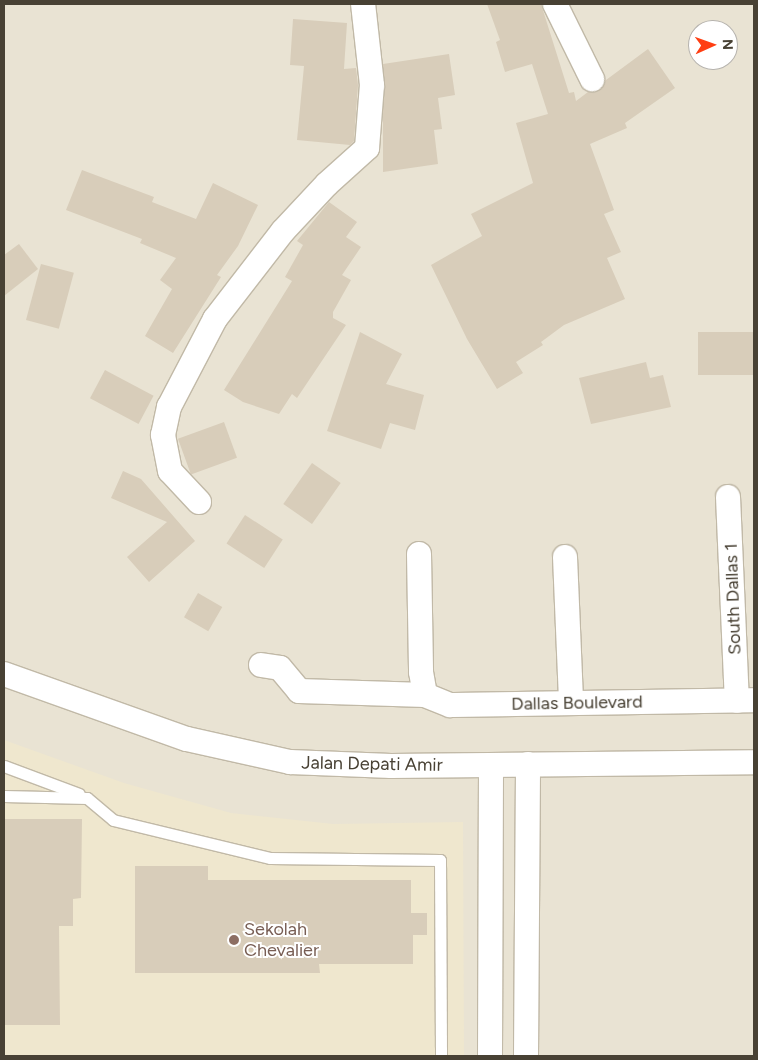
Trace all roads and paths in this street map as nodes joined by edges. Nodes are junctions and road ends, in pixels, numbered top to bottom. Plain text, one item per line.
1 (363, 4) edge
2 (555, 4) edge
3 (592, 78) dead end
4 (728, 496) dead end
5 (199, 502) dead end
6 (420, 554) dead end
7 (566, 557) dead end
8 (261, 665) dead end
9 (4, 674) edge
10 (423, 684) junction
11 (746, 700) edge
12 (572, 703) junction
13 (754, 762) edge
14 (528, 764) junction
15 (491, 765) junction
16 (4, 766) edge
17 (4, 796) edge
18 (88, 798) junction
19 (441, 1056) edge
20 (490, 1056) edge
21 (526, 1056) edge

1 - 5 street
2 - 3 street
4 - 11 street, South Dallas 1
6 - 10 street
7 - 12 street
8 - 10 street, Dallas Boulevard
9 - 15 street, Jalan Depati Amir
10 - 12 street, Dallas Boulevard
11 - 12 street, Dallas Boulevard
13 - 14 street, Jalan Depati Amir
14 - 15 street, Jalan Depati Amir
14 - 21 street
15 - 20 street
16 - 18 lane
17 - 18 lane
18 - 19 lane

